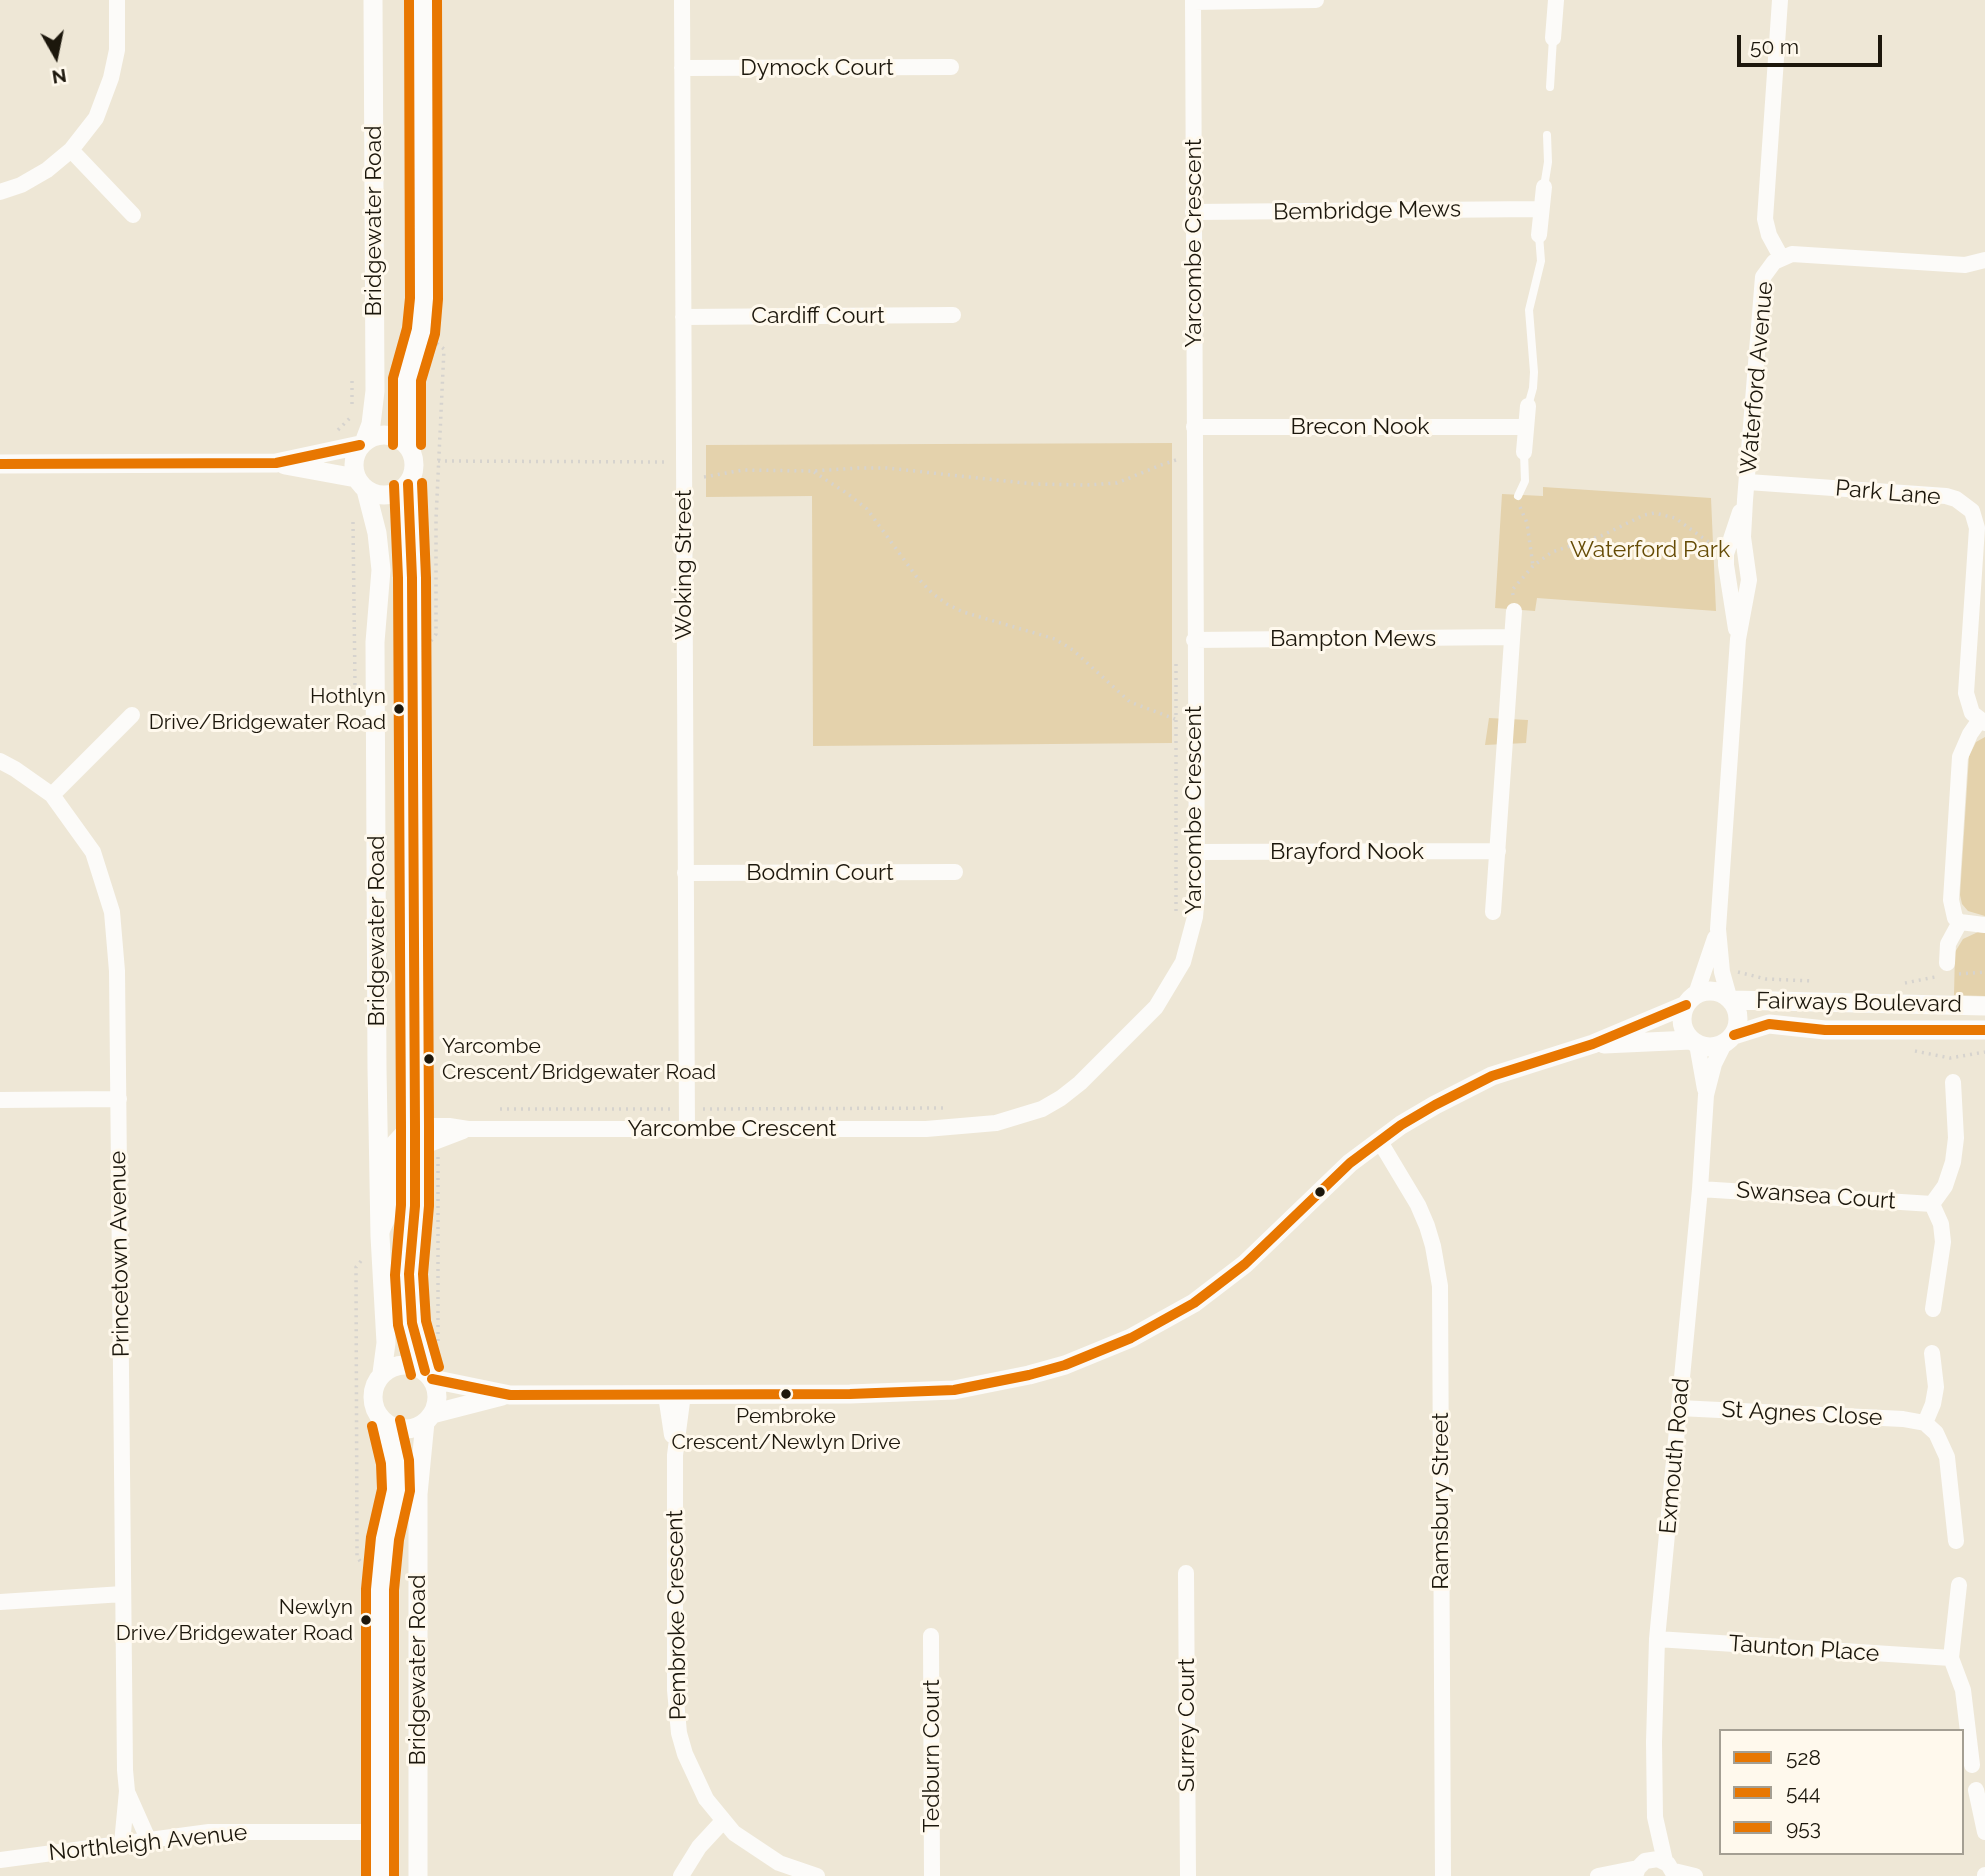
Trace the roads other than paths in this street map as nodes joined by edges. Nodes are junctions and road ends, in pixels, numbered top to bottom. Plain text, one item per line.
1 (117, 0) edge
2 (373, 0) edge
3 (423, 0) edge
4 (682, 0) edge
5 (1316, 0) edge
6 (1556, 0) edge
7 (1780, 0) edge
8 (1193, 1) edge
9 (1553, 38) joint
10 (951, 67) dead end
11 (682, 68) junction
12 (1550, 88) dead end
13 (1547, 135) dead end
14 (71, 150) junction
15 (1544, 187) joint
16 (0, 192) edge
17 (1540, 209) junction
18 (1193, 212) junction
19 (133, 215) dead end
20 (1539, 235) joint
21 (1781, 257) junction
22 (1985, 260) edge
23 (953, 315) dead end
24 (683, 317) junction
25 (1528, 406) joint
26 (1525, 426) junction
27 (1194, 428) junction
28 (363, 443) junction
29 (407, 445) junction
30 (1524, 452) joint
31 (276, 463) junction
32 (0, 464) edge
33 (1748, 482) junction
34 (361, 484) junction
35 (408, 484) junction
36 (1518, 496) road end
37 (1745, 500) junction
38 (1978, 508) edge
39 (1514, 611) road end
40 (1512, 638) junction
41 (1738, 639) junction
42 (1194, 640) junction
43 (132, 715) dead end
44 (1982, 722) edge
45 (0, 761) edge
46 (52, 795) junction
47 (1497, 851) junction
48 (1197, 852) junction
49 (955, 872) dead end
50 (685, 873) junction
51 (1493, 912) dead end
52 (1960, 922) junction
53 (1985, 925) edge
54 (1718, 929) junction
55 (1943, 969) road end
56 (1731, 999) junction
57 (1691, 1000) junction
58 (1985, 1006) edge
59 (1985, 1030) edge
60 (1729, 1039) junction
61 (1694, 1042) junction
62 (1593, 1045) junction
63 (1953, 1082) dead end
64 (1706, 1095) junction
65 (118, 1099) junction
66 (0, 1100) edge
67 (415, 1126) junction
68 (468, 1129) junction
69 (687, 1129) junction
70 (1378, 1140) junction
71 (415, 1156) junction
72 (1700, 1189) junction
73 (1932, 1204) junction
74 (380, 1236) junction
75 (1933, 1310) dead end
76 (1932, 1353) dead end
77 (382, 1373) junction
78 (429, 1375) junction
79 (674, 1394) junction
80 (510, 1395) junction
81 (1679, 1408) junction
82 (428, 1418) junction
83 (386, 1423) junction
84 (1925, 1423) junction
85 (1956, 1541) dead end
86 (1186, 1573) dead end
87 (1959, 1585) dead end
88 (123, 1594) junction
89 (0, 1602) edge
90 (932, 1636) dead end
91 (1657, 1639) junction
92 (1951, 1658) junction
93 (1972, 1765) dead end
94 (1976, 1790) dead end
95 (127, 1791) junction
96 (1655, 1817) junction
97 (723, 1821) junction
98 (380, 1832) junction
99 (1985, 1832) edge
100 (148, 1839) junction
101 (121, 1843) junction
102 (0, 1860) edge
103 (1639, 1868) edge
104 (1671, 1869) edge
105 (380, 1876) edge
106 (418, 1876) edge
107 (681, 1876) edge
108 (817, 1876) edge
109 (932, 1876) edge
110 (1188, 1876) edge
111 (1443, 1876) edge
112 (1598, 1876) edge
113 (1695, 1876) edge

1 - 14 street
2 - 28 street, Bridgewater Road
3 - 29 street, Bridgewater Road
4 - 11 street, Woking Street
5 - 8 street
6 - 9 street
7 - 21 street
8 - 18 street, Yarcombe Crescent
9 - 12 lane
10 - 11 street, Dymock Court
11 - 24 street, Woking Street
13 - 15 lane
14 - 16 street
14 - 19 street
15 - 17 street
17 - 18 street, Bembridge Mews
17 - 20 street
18 - 27 street, Yarcombe Crescent
20 - 25 lane
21 - 22 street, Waterford Avenue
21 - 33 street, Waterford Avenue
23 - 24 street, Cardiff Court
24 - 50 street, Woking Street
25 - 26 street
26 - 27 street, Brecon Nook
26 - 30 street
27 - 42 street, Yarcombe Crescent
28 - 29 street
28 - 31 street
28 - 34 street
29 - 35 street
30 - 36 lane
31 - 32 street
31 - 34 street
33 - 37 street, Waterford Avenue
33 - 38 street, Park Lane
34 - 35 street
34 - 74 street, Bridgewater Road
35 - 67 street, Bridgewater Road
37 - 41 street, Waterford Avenue
37 - 41 street, Waterford Avenue
38 - 44 street, Park Lane
39 - 40 street
40 - 42 street, Bampton Mews
40 - 47 street
41 - 54 street, Waterford Avenue
42 - 48 street, Yarcombe Crescent
43 - 46 street
44 - 52 street
45 - 46 street, Princetown Avenue
46 - 65 street, Princetown Avenue
47 - 48 street, Brayford Nook
47 - 51 street
48 - 69 street, Yarcombe Crescent
49 - 50 street, Bodmin Court
50 - 69 street, Woking Street
52 - 53 street
52 - 55 street
54 - 56 street, Waterford Avenue
54 - 57 street, Waterford Avenue
56 - 57 street
56 - 58 street, Fairways Boulevard
56 - 60 street
57 - 61 street
57 - 62 street
59 - 60 street, Fairways Boulevard
60 - 61 street
60 - 64 street, Exmouth Road
61 - 62 street
61 - 64 street, Exmouth Road
62 - 70 street
63 - 73 street
64 - 72 street, Exmouth Road
65 - 66 street
65 - 88 street, Princetown Avenue
67 - 68 street, Yarcombe Crescent
67 - 71 street, Bridgewater Road
67 - 74 street
68 - 69 street, Yarcombe Crescent
68 - 71 street, Yarcombe Crescent
70 - 79 street
70 - 111 street, Ramsbury Street
71 - 78 street, Bridgewater Road
72 - 73 street, Swansea Court
72 - 81 street, Exmouth Road
73 - 75 street
74 - 77 street, Bridgewater Road
76 - 84 street
77 - 78 street
77 - 83 street
78 - 80 street
78 - 82 street
79 - 80 street
79 - 97 street, Pembroke Crescent
80 - 82 street
81 - 84 street, St Agnes Close
81 - 91 street, Exmouth Road
82 - 83 street
82 - 106 street, Bridgewater Road
83 - 98 street, Bridgewater Road
84 - 85 street
86 - 110 street, Surrey Court
87 - 92 street
88 - 89 street
88 - 95 street, Princetown Avenue
90 - 109 street, Tedburn Court
91 - 92 street, Taunton Place
91 - 96 street, Exmouth Road
92 - 93 street
94 - 99 street
95 - 100 street, Princetown Avenue
95 - 101 street, Princetown Avenue
96 - 103 street, Exmouth Road
96 - 104 street, Exmouth Road
97 - 107 street
97 - 108 street, Pembroke Crescent
98 - 100 street, Northleigh Avenue
98 - 105 street, Bridgewater Road
100 - 101 street, Northleigh Avenue
101 - 102 street, Northleigh Avenue
103 - 104 street
103 - 112 street
104 - 113 street

